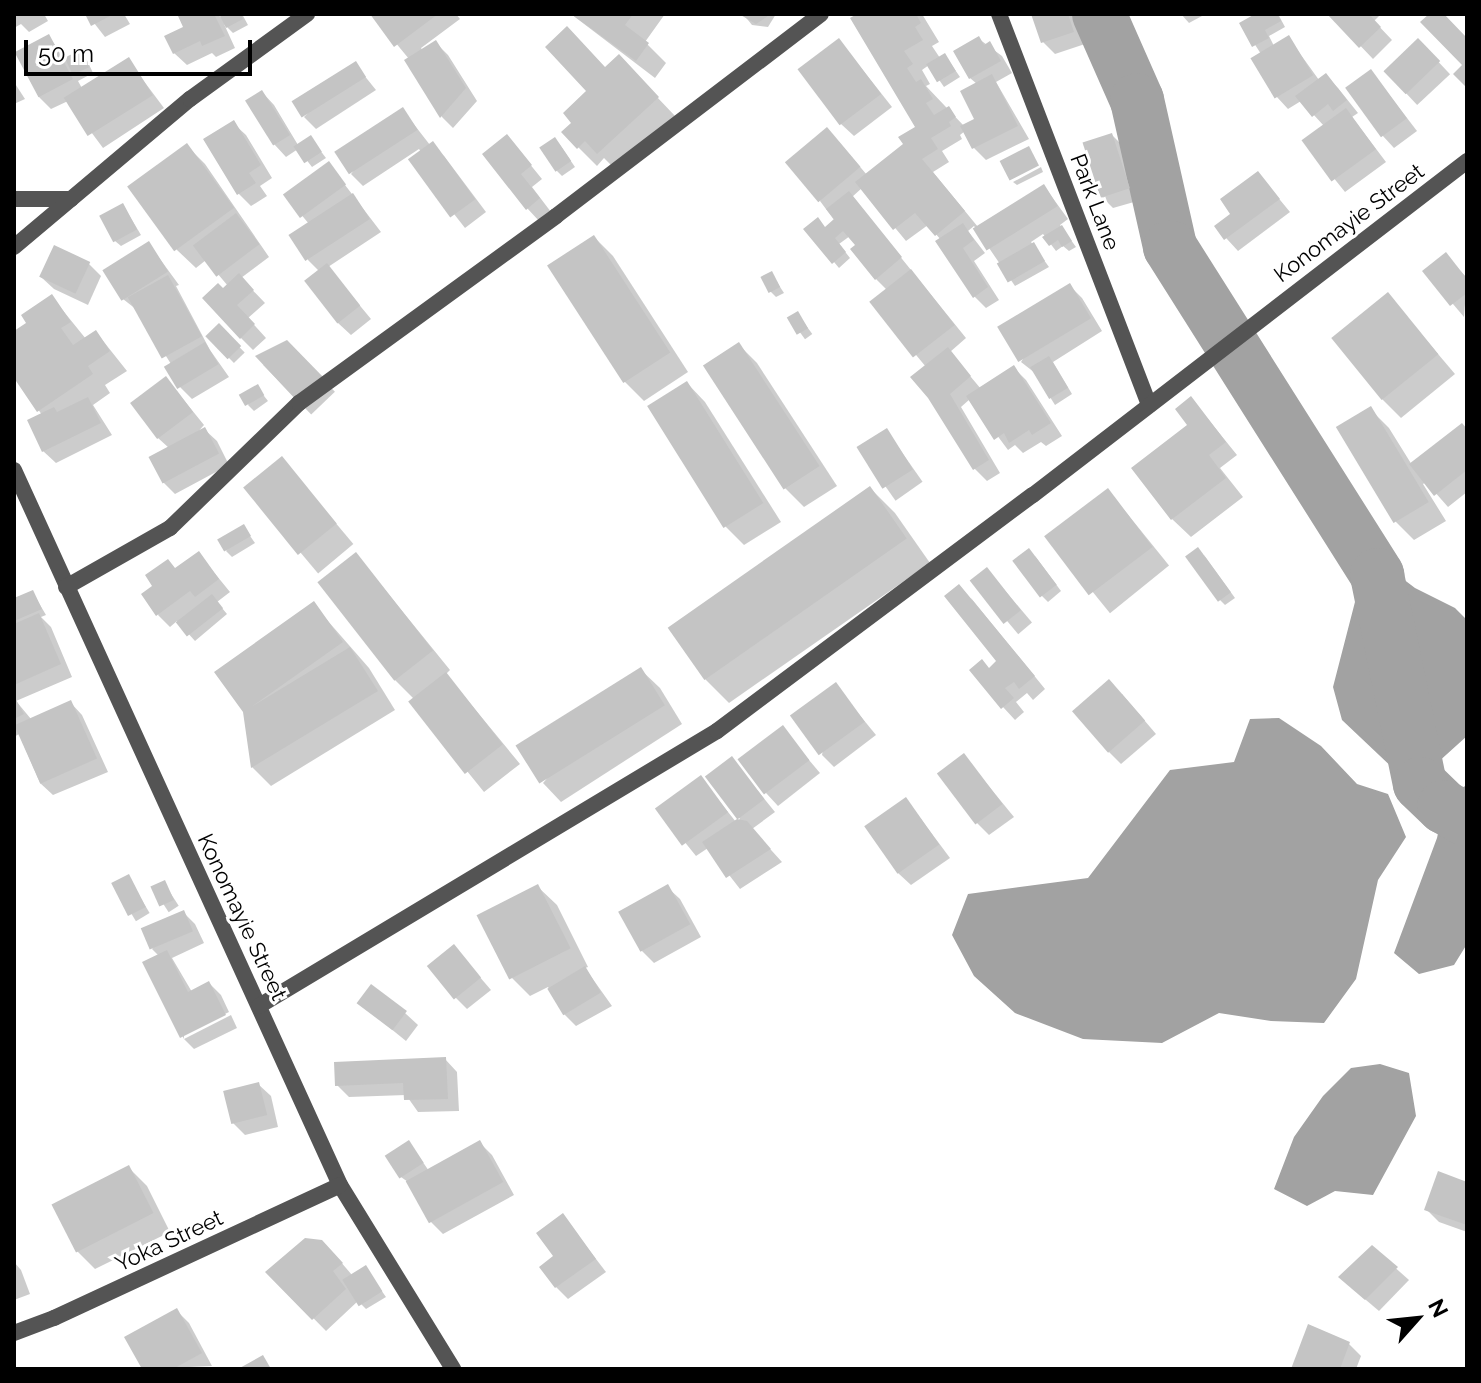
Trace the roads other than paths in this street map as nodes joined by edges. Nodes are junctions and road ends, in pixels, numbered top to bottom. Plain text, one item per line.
1 (307, 14) edge
2 (821, 14) edge
3 (999, 14) edge
4 (1467, 161) edge
5 (14, 199) edge
6 (71, 199) junction
7 (14, 225) edge
8 (36, 225) junction
9 (14, 247) edge
10 (1149, 405) junction
11 (14, 470) edge
12 (66, 587) junction
13 (259, 1006) junction
14 (340, 1185) junction
15 (14, 1333) edge
16 (453, 1369) edge

1 - 6 street
2 - 12 street
3 - 10 street, Park Lane
4 - 10 street, Konomayie Street
5 - 6 street
6 - 8 street
7 - 8 street
8 - 9 street
10 - 13 street, Konomayie Street
11 - 12 street, Konomayie Street
12 - 13 street, Konomayie Street
13 - 14 street, Konomayie Street
14 - 15 street, Yoka Street
14 - 16 street, Konomayie Street

